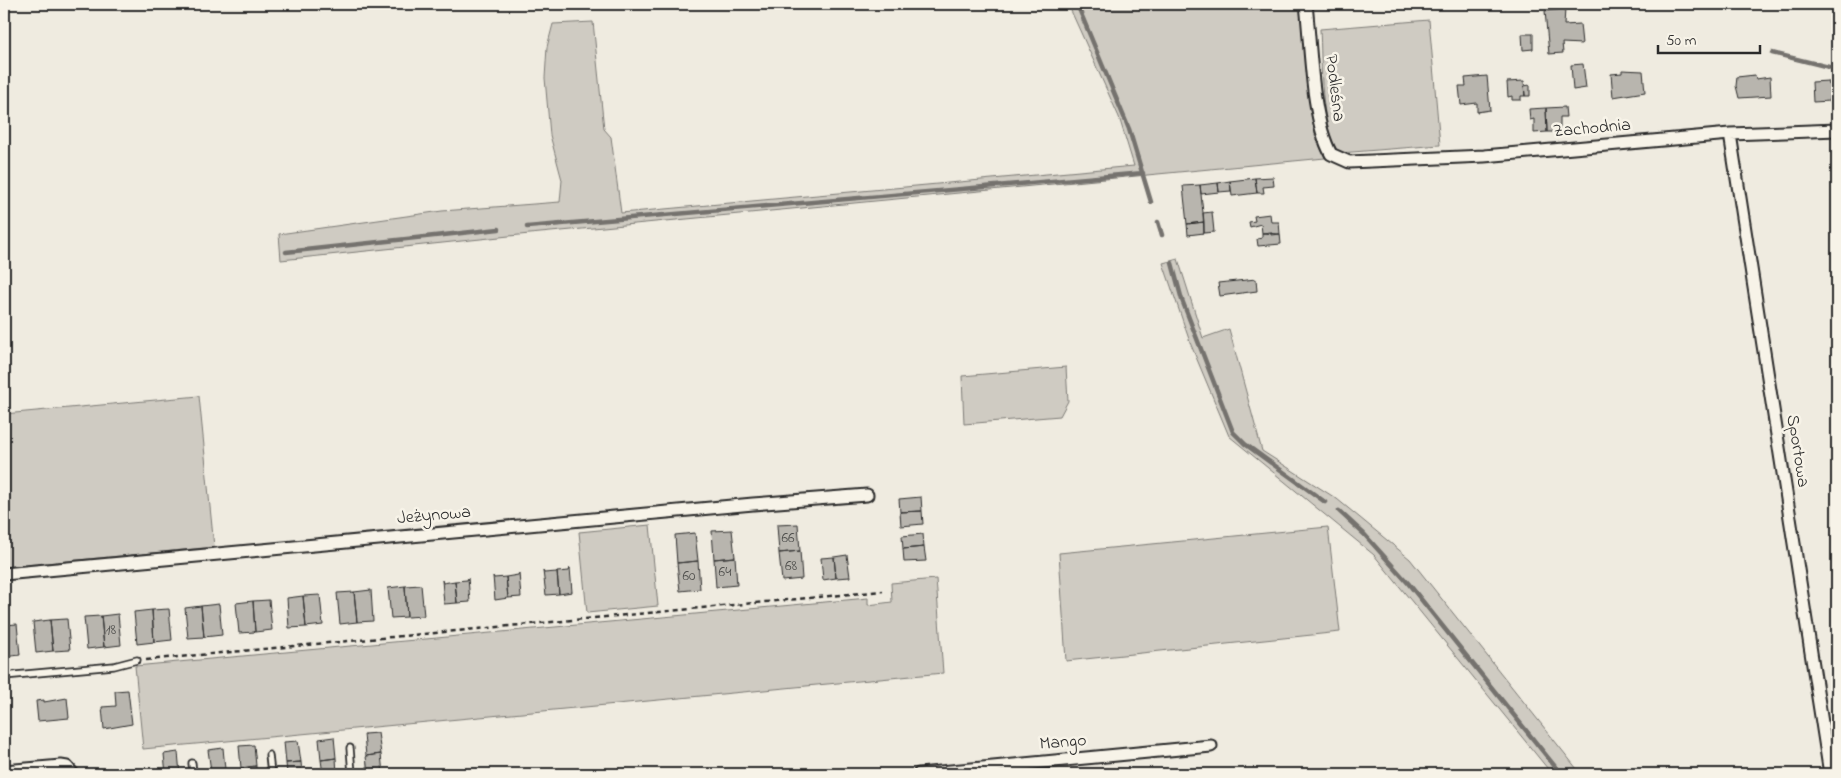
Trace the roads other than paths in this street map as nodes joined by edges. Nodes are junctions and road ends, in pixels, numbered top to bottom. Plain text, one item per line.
1 (1306, 4) edge
2 (1837, 130) edge
3 (1730, 134) junction
4 (1349, 162) joint
5 (867, 495) dead end
6 (4, 574) edge
7 (137, 660) road end
8 (4, 676) edge
9 (1211, 746) dead end
10 (350, 748) dead end
11 (269, 755) dead end
12 (192, 763) dead end
13 (4, 771) edge
14 (73, 774) edge
15 (193, 774) edge
16 (271, 774) edge
17 (352, 774) edge
18 (918, 774) edge
19 (1830, 774) edge

1 - 4 street, Podleśna
2 - 3 street, Zachodnia
3 - 4 street, Zachodnia
3 - 19 street, Sportowa
5 - 6 street, Jeżynowa
7 - 8 lane
9 - 18 street, Mango
10 - 17 lane
11 - 16 lane
12 - 15 lane
13 - 14 street

